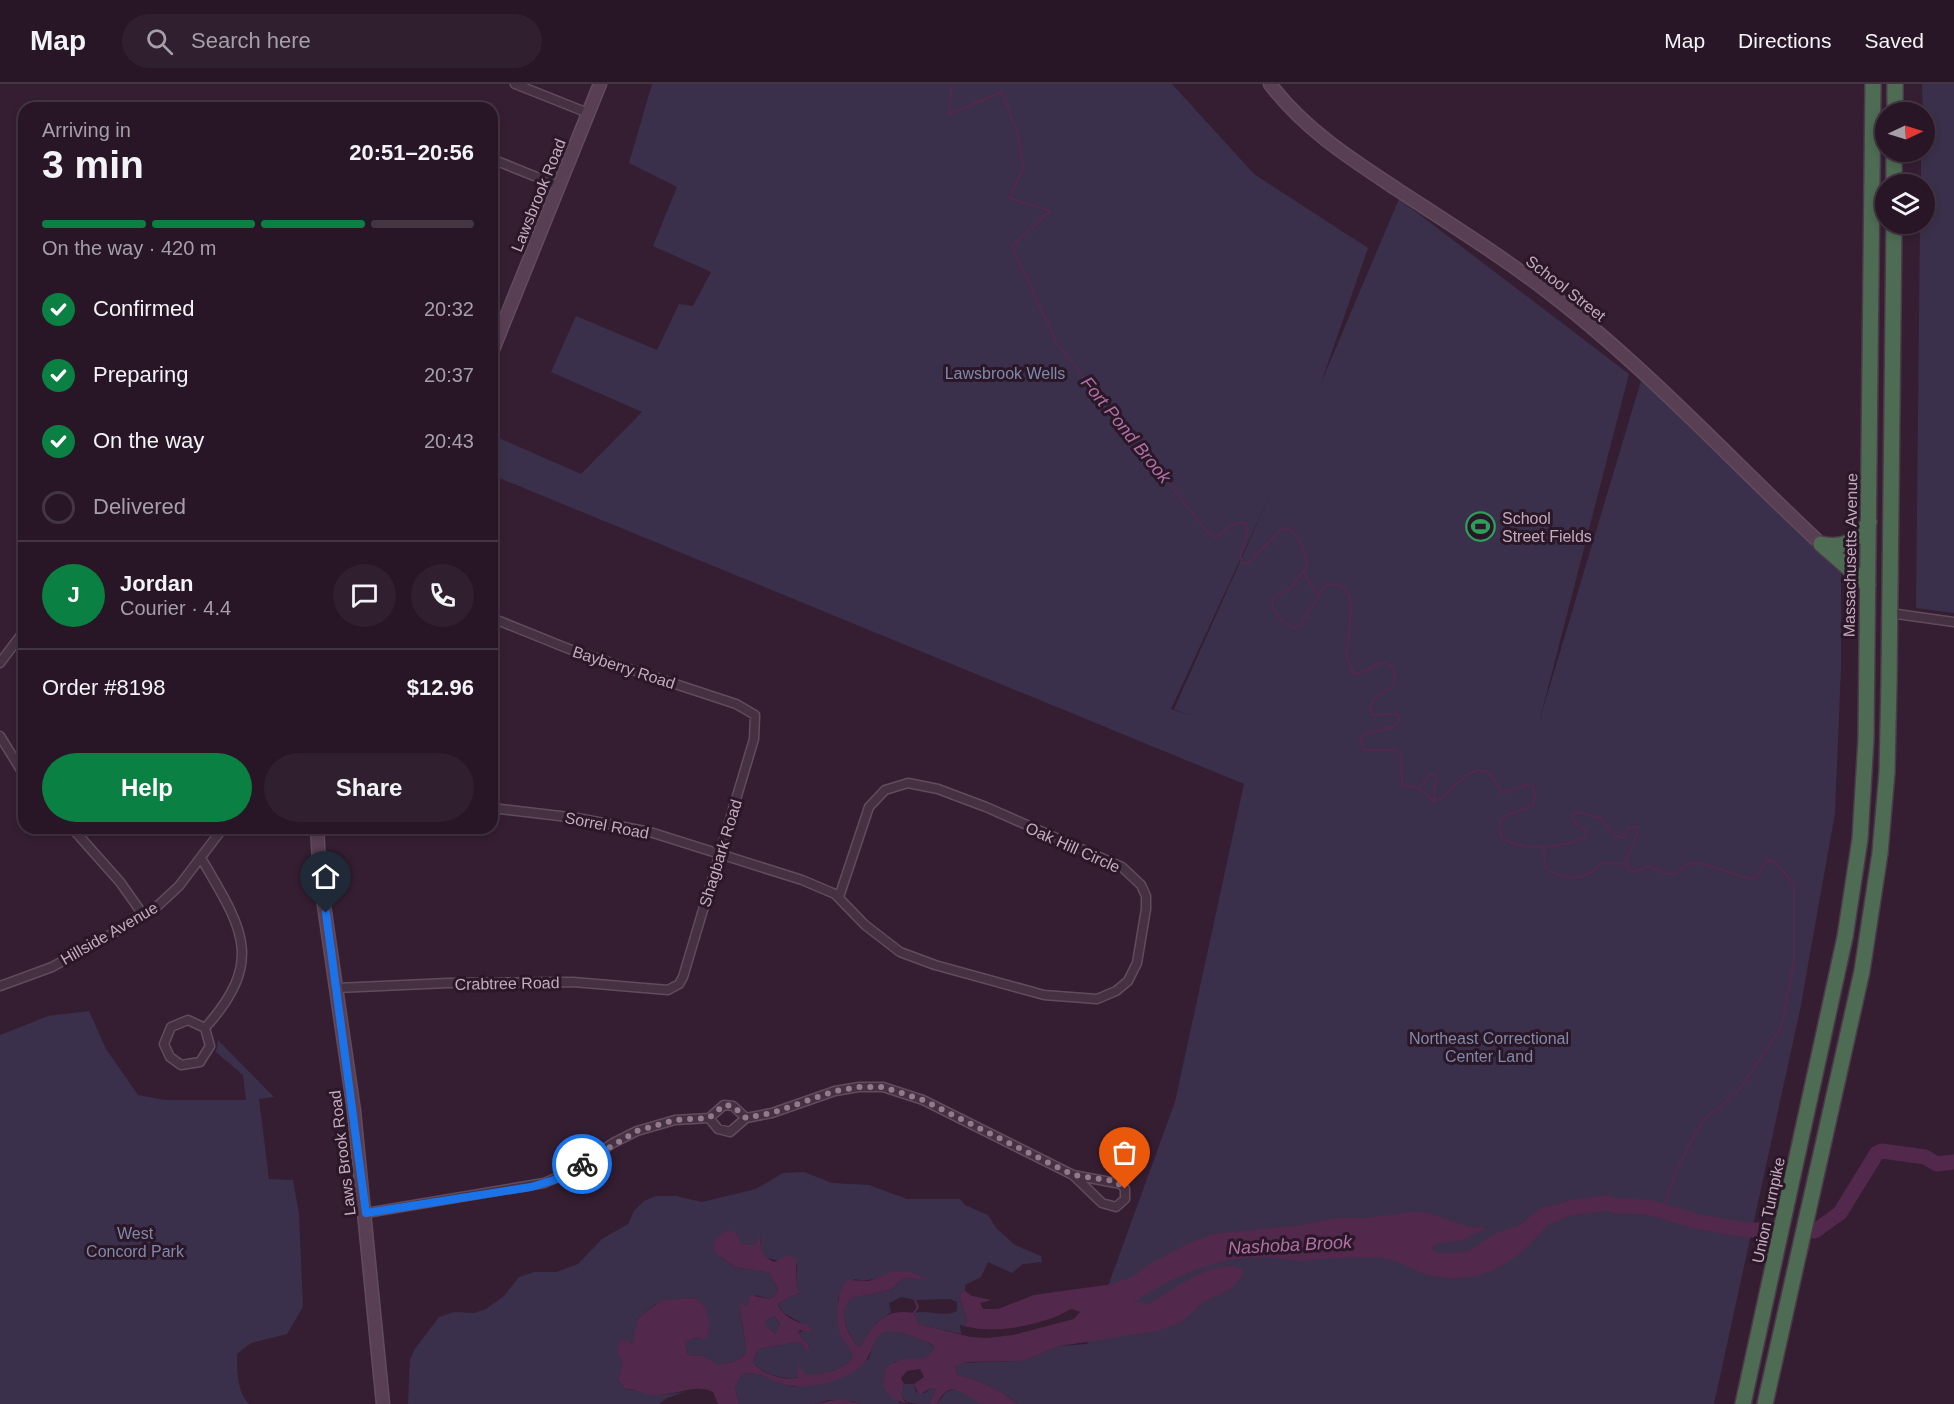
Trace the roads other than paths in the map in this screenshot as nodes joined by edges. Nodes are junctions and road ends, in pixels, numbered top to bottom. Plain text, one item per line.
1 (515, 84) edge
2 (600, 84) edge
3 (1270, 84) edge
4 (1873, 84) edge
5 (1895, 84) edge
6 (1895, 102) edge
7 (588, 113) junction
8 (498, 161) edge
9 (559, 186) junction
10 (1894, 234) edge
11 (498, 335) edge
12 (1869, 522) junction
13 (1821, 544) junction
14 (1868, 585) junction
15 (1890, 614) junction
16 (498, 620) edge
17 (1954, 622) edge
18 (18, 639) edge
19 (0, 663) edge
20 (755, 715) joint
21 (0, 736) edge
22 (18, 765) edge
23 (498, 809) edge
24 (77, 834) edge
25 (219, 834) edge
26 (317, 834) edge
27 (720, 853) junction
28 (201, 858) junction
29 (839, 897) junction
30 (144, 916) junction
31 (0, 986) edge
32 (675, 987) joint
33 (337, 988) junction
34 (1827, 1024) joint
35 (205, 1028) junction
36 (709, 1118) junction
37 (746, 1118) junction
38 (1073, 1175) junction
39 (366, 1213) junction
40 (383, 1404) edge
41 (1743, 1404) edge
42 (1765, 1404) edge

1 - 7 street
2 - 7 street, Lawsbrook Road
3 - 13 street, School Street
4 - 12 highway, Massachusetts Avenue
5 - 6 highway
7 - 9 street, Lawsbrook Road
8 - 9 street
9 - 11 street, Lawsbrook Road
10 - 15 highway
12 - 13 highway
12 - 14 highway, Massachusetts Avenue
13 - 14 highway
14 - 34 highway, Massachusetts Avenue
15 - 17 street
15 - 42 highway
16 - 20 street, Bayberry Road
18 - 19 street
20 - 27 street, Shagbark Road
21 - 22 street
23 - 27 street, Sorrel Road
24 - 30 street
25 - 28 street, Hillside Avenue
26 - 33 street, Laws Brook Road
27 - 29 street, Oak Hill Circle
27 - 32 street, Shagbark Road
28 - 30 street, Hillside Avenue
28 - 35 street
29 - 29 street, Oak Hill Circle
30 - 31 street, Hillside Avenue
32 - 33 street, Crabtree Road
33 - 39 street, Laws Brook Road
34 - 41 highway, Union Turnpike
35 - 35 street
36 - 37 street
36 - 37 street
36 - 39 street
37 - 38 street
38 - 38 street
39 - 40 street, Laws Brook Road

